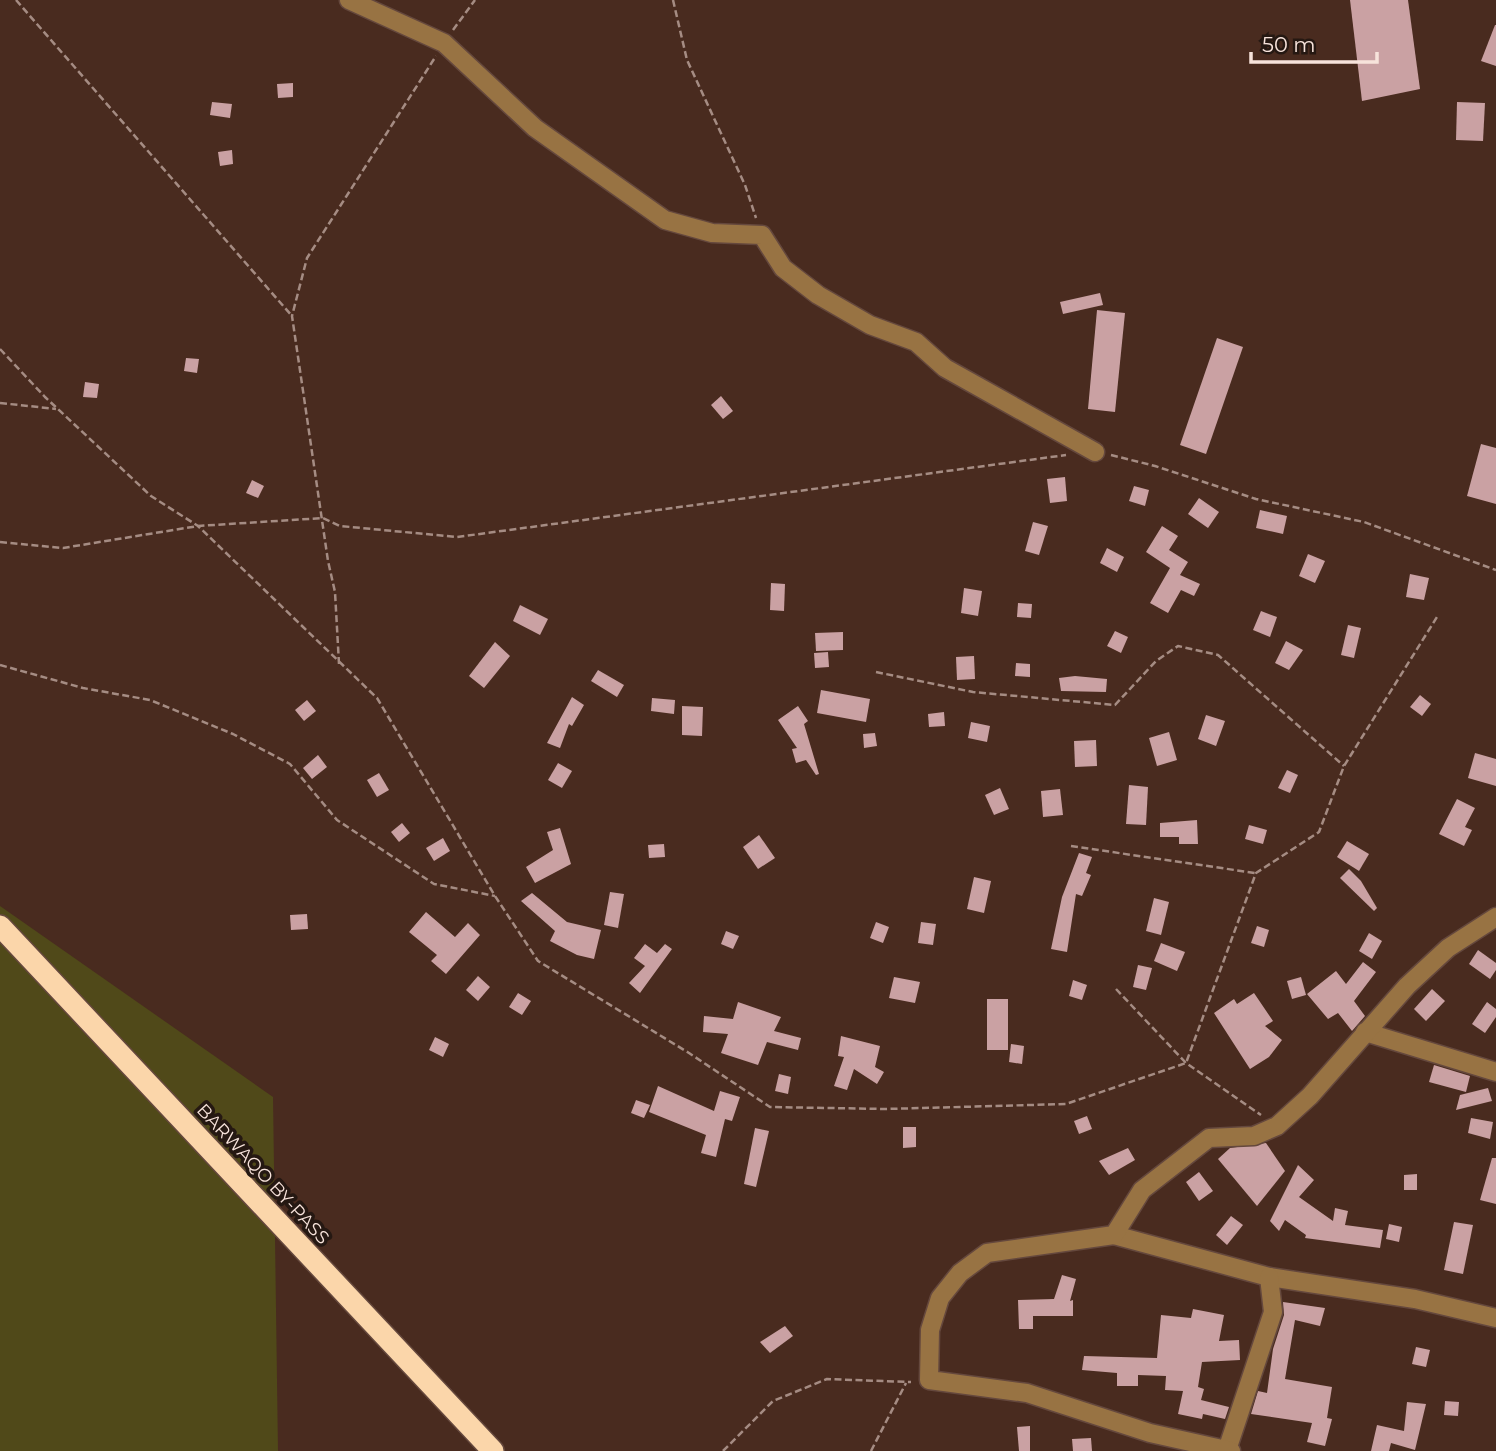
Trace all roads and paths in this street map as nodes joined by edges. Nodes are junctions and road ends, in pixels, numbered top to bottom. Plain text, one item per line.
1 (16, 0) edge
2 (349, 0) edge
3 (475, 0) edge
4 (673, 0) edge
5 (444, 43) junction
6 (762, 235) junction
7 (292, 316) junction
8 (0, 349) edge
9 (0, 403) edge
10 (58, 410) junction
11 (1095, 452) junction
12 (323, 518) junction
13 (198, 526) junction
14 (0, 542) edge
15 (1496, 570) edge
16 (1437, 617) dead end
17 (339, 664) junction
18 (0, 665) edge
19 (876, 672) dead end
20 (1344, 766) junction
21 (1071, 846) dead end
22 (1256, 873) junction
23 (495, 896) junction
24 (1496, 917) edge
25 (0, 926) edge
26 (1116, 989) dead end
27 (1366, 1032) junction
28 (1186, 1063) junction
29 (1496, 1072) edge
30 (1278, 1126) junction
31 (1114, 1235) junction
32 (1269, 1277) junction
33 (1496, 1318) edge
34 (1229, 1450) edge
35 (494, 1451) edge
36 (723, 1451) edge
37 (871, 1451) edge

1 - 7 path
2 - 5 street
3 - 5 path
4 - 6 path
5 - 6 street
5 - 7 path
6 - 11 street
7 - 12 path
8 - 10 path
9 - 10 path
10 - 13 path
11 - 12 path
11 - 15 path
12 - 13 path
12 - 17 path
13 - 14 path
13 - 17 path
16 - 20 path
17 - 23 path
18 - 23 path
19 - 20 path
20 - 22 path
21 - 22 path
22 - 28 path
23 - 28 path
24 - 27 street
25 - 35 highway, BARWAQO BY-PASS
26 - 28 path
27 - 29 street
27 - 30 street
28 - 30 path
30 - 31 street
31 - 32 street
31 - 34 street
32 - 33 street
32 - 34 street
36 - 37 path

